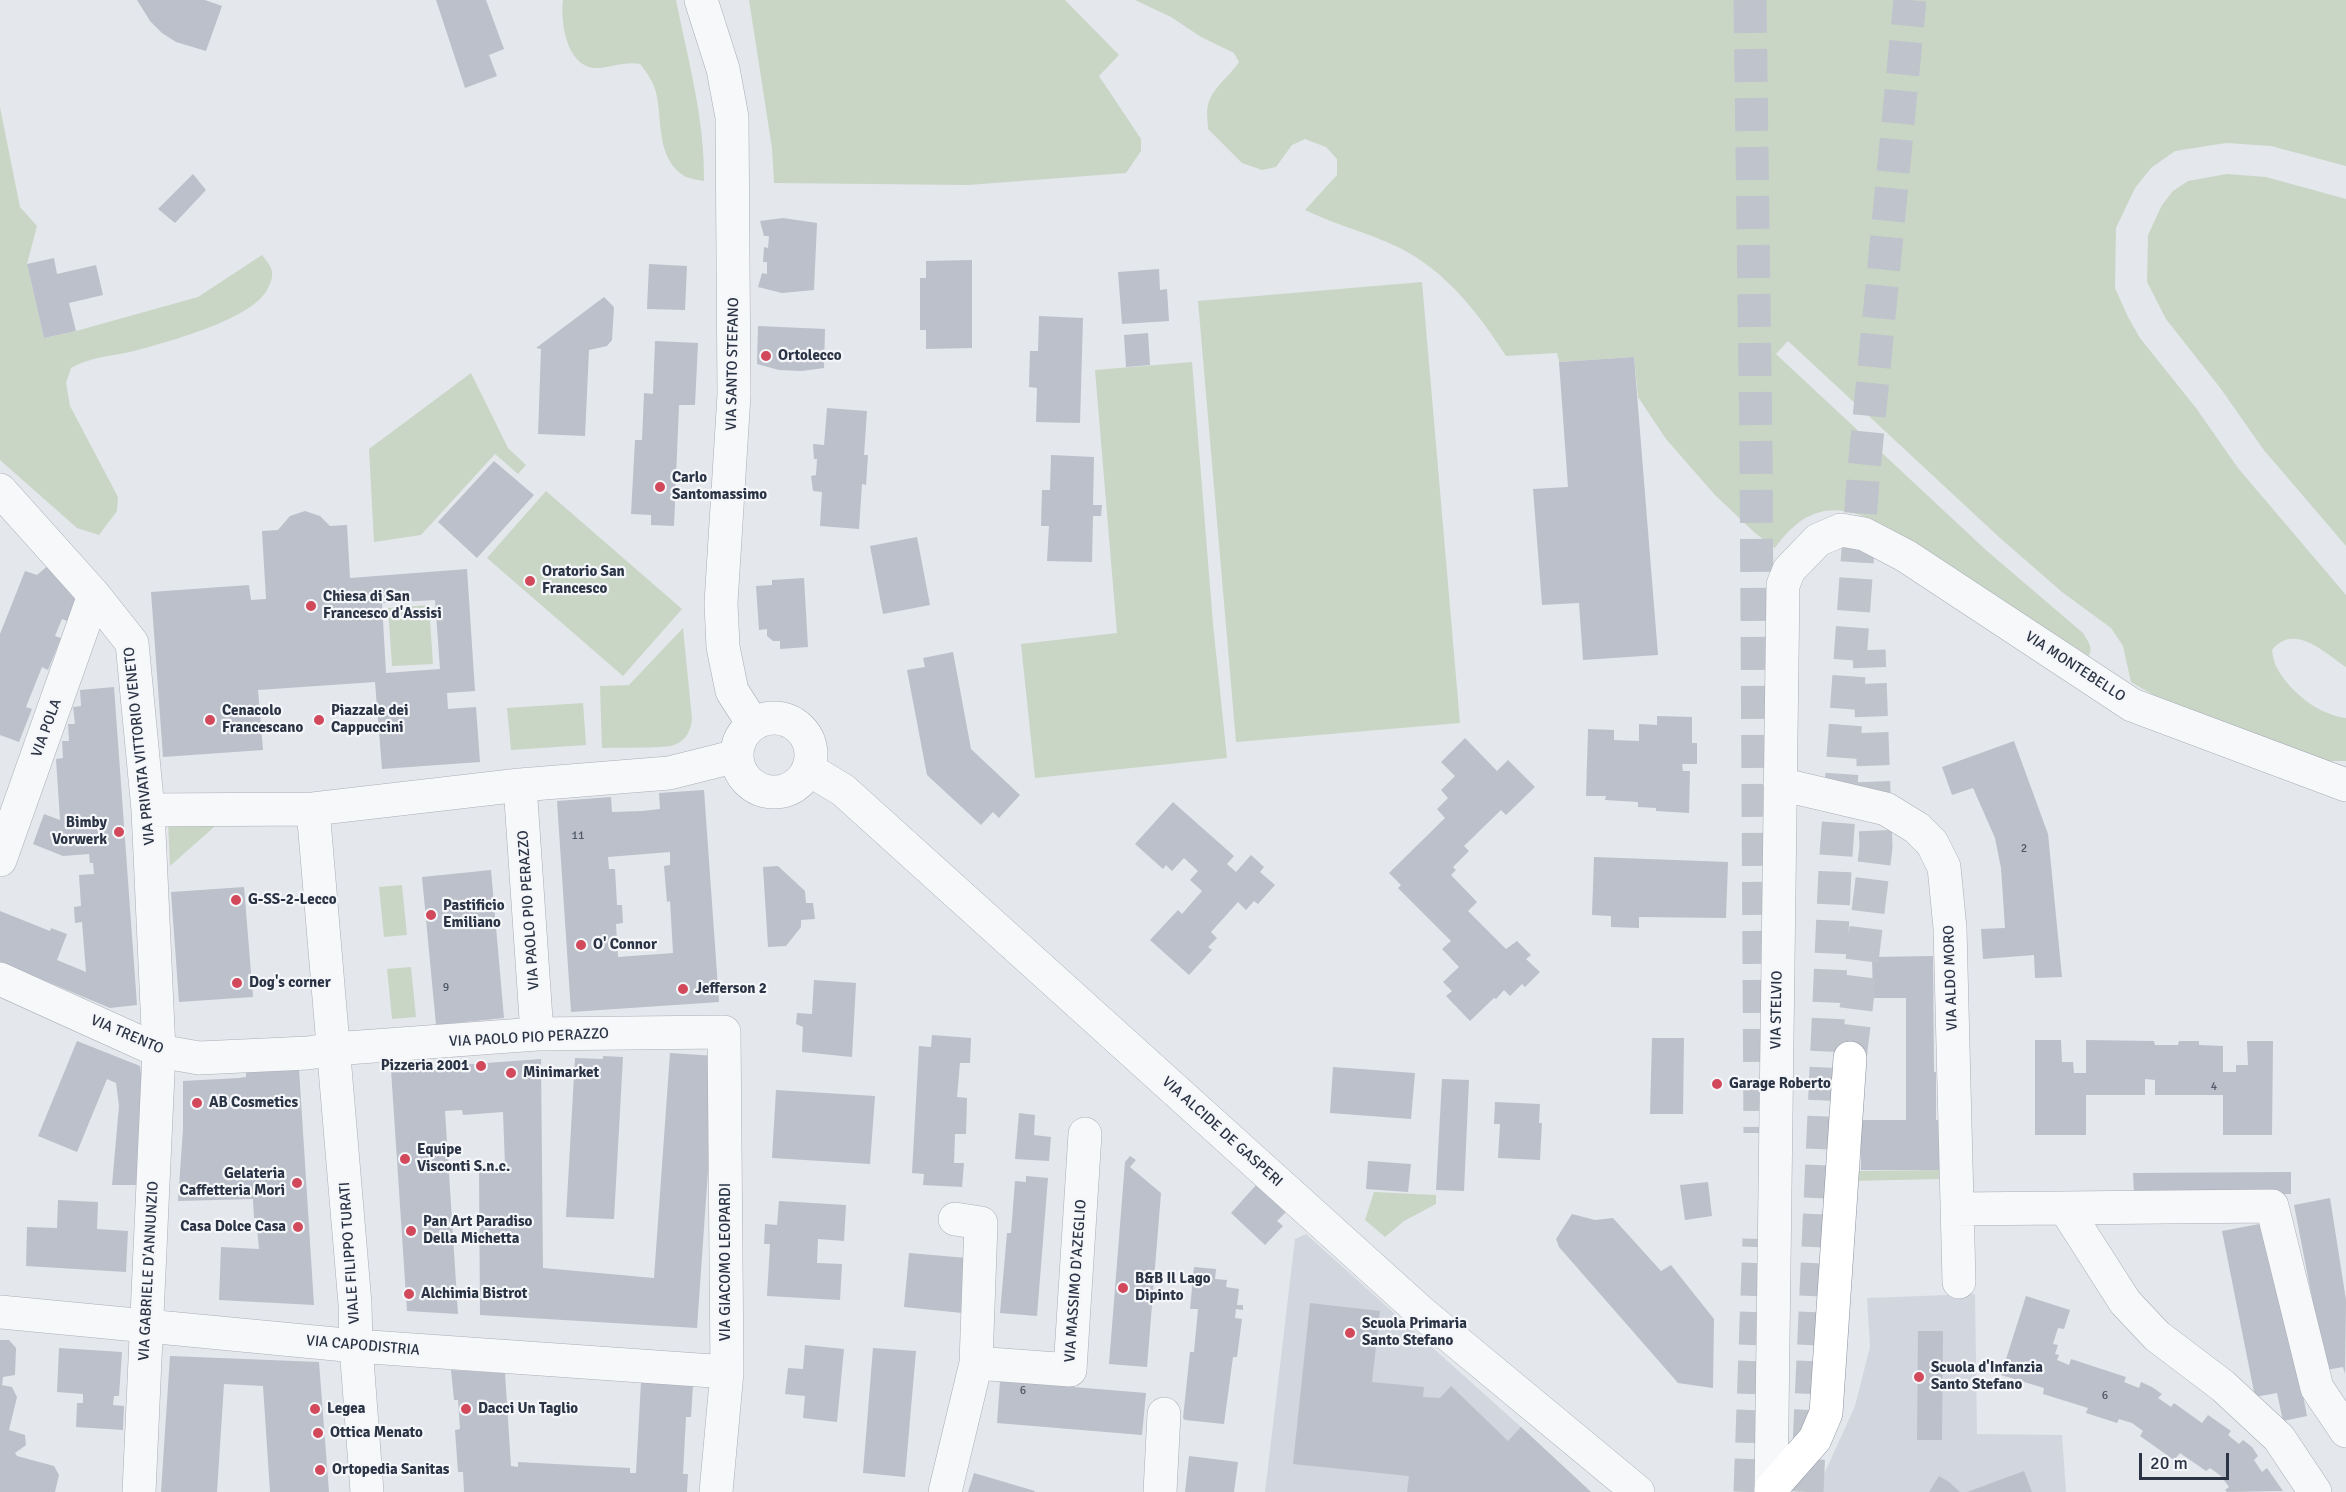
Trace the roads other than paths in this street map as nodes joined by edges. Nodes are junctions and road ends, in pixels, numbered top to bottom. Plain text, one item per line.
1 (701, 0) edge
2 (0, 490) edge
3 (1818, 540) joint
4 (94, 595) junction
5 (753, 724) junction
6 (737, 756) junction
7 (808, 770) junction
8 (1780, 784) junction
9 (520, 785) junction
10 (2346, 785) edge
11 (313, 809) junction
12 (148, 810) junction
13 (0, 860) edge
14 (0, 979) edge
15 (724, 1032) joint
16 (537, 1034) junction
17 (333, 1049) junction
18 (159, 1051) junction
19 (1850, 1058) tunnel mouth
20 (1085, 1134) dead end
21 (2065, 1208) junction
22 (1957, 1209) junction
23 (955, 1219) dead end
24 (1959, 1282) dead end
25 (0, 1312) edge
26 (146, 1325) junction
27 (356, 1346) junction
28 (976, 1364) junction
29 (727, 1372) junction
30 (1164, 1414) dead end
31 (2346, 1431) edge
32 (1771, 1491) edge
33 (139, 1492) edge
34 (367, 1492) edge
35 (716, 1492) edge
36 (945, 1492) edge
37 (1160, 1492) edge
38 (1638, 1492) edge
39 (2315, 1492) edge

1 - 5 street, VIA SANTO STEFANO
2 - 4 street, VIA PRIVATA VITTORIO VENETO
3 - 8 street, VIA STELVIO
3 - 10 street, VIA MONTEBELLO
4 - 12 street, VIA PRIVATA VITTORIO VENETO
4 - 13 street, VIA POLA
5 - 6 street
5 - 7 street
6 - 7 street
6 - 9 street
7 - 38 street, VIA ALCIDE DE GASPERI
8 - 22 street, VIA ALDO MORO
8 - 32 street, VIA STELVIO
9 - 11 street
9 - 16 street, VIA PAOLO PIO PERAZZO
11 - 12 street
11 - 17 street
12 - 18 street, VIA PRIVATA VITTORIO VENETO
14 - 18 street, VIA TRENTO
15 - 16 street, VIA PAOLO PIO PERAZZO
15 - 29 street, VIA GIACOMO LEOPARDI
16 - 17 street, VIA PAOLO PIO PERAZZO
17 - 18 street, VIA TRENTO
17 - 27 street, VIALE FILIPPO TURATI
18 - 26 street, VIA GABRIELE D'ANNUNZIO
19 - 32 highway
20 - 28 street, VIA MASSIMO D'AZEGLIO
21 - 22 street
21 - 31 street
21 - 39 street
22 - 24 street, VIA ALDO MORO
23 - 28 street
25 - 26 street, VIA CAPODISTRIA
26 - 27 street, VIA CAPODISTRIA
26 - 33 street, VIA GABRIELE D'ANNUNZIO
27 - 29 street, VIA CAPODISTRIA
27 - 34 street, VIALE FILIPPO TURATI
28 - 36 street
29 - 35 street, VIA GIACOMO LEOPARDI
30 - 37 street

